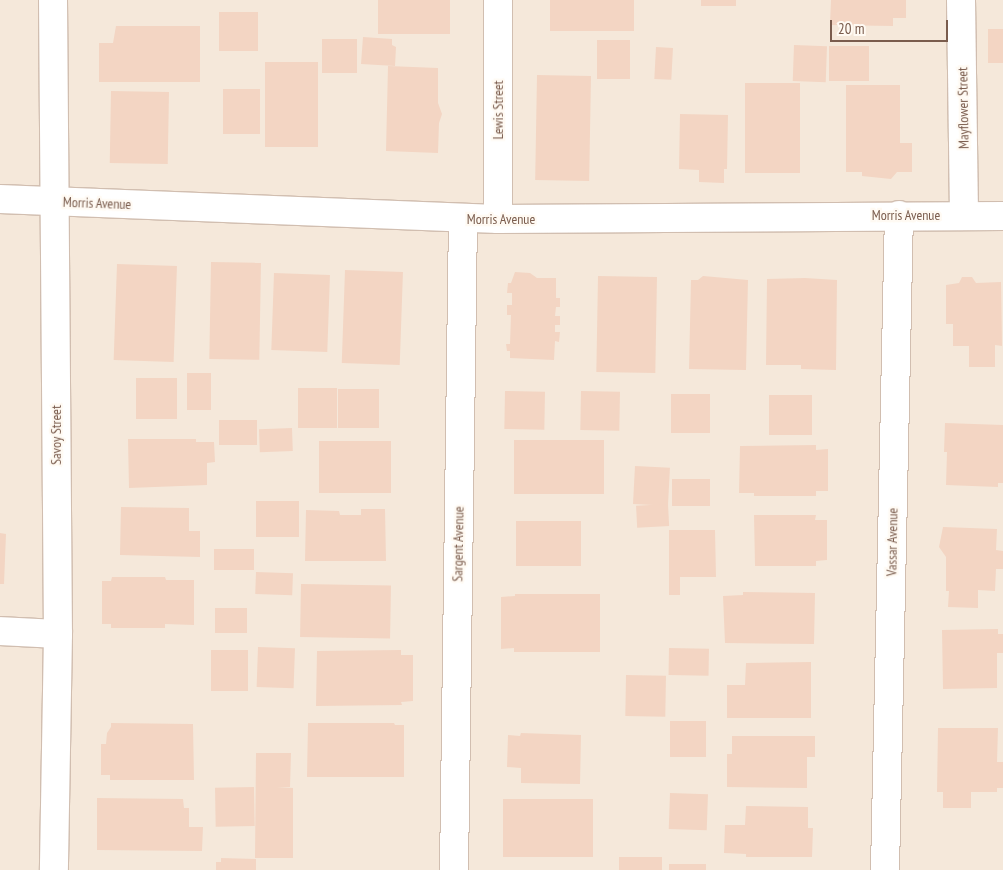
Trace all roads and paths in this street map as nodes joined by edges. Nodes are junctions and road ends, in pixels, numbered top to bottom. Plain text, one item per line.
1 (53, 0) edge
2 (498, 0) edge
3 (961, 0) edge
4 (0, 199) edge
5 (54, 202) junction
6 (899, 215) junction
7 (964, 216) junction
8 (1003, 216) edge
9 (463, 218) junction
10 (498, 219) junction
11 (0, 631) edge
12 (58, 634) junction
13 (54, 870) edge
14 (454, 870) edge
15 (885, 870) edge

1 - 5 street, Savoy Street
2 - 10 street, Lewis Street
3 - 7 street, Mayflower Street
4 - 5 street, Morris Avenue
5 - 9 street, Morris Avenue
5 - 12 street, Savoy Street
6 - 7 street, Morris Avenue
6 - 10 street, Morris Avenue
6 - 15 street, Vassar Avenue
7 - 8 street, Morris Avenue
9 - 10 street, Morris Avenue
9 - 14 street, Sargent Avenue
11 - 12 street
12 - 13 street, Savoy Street

